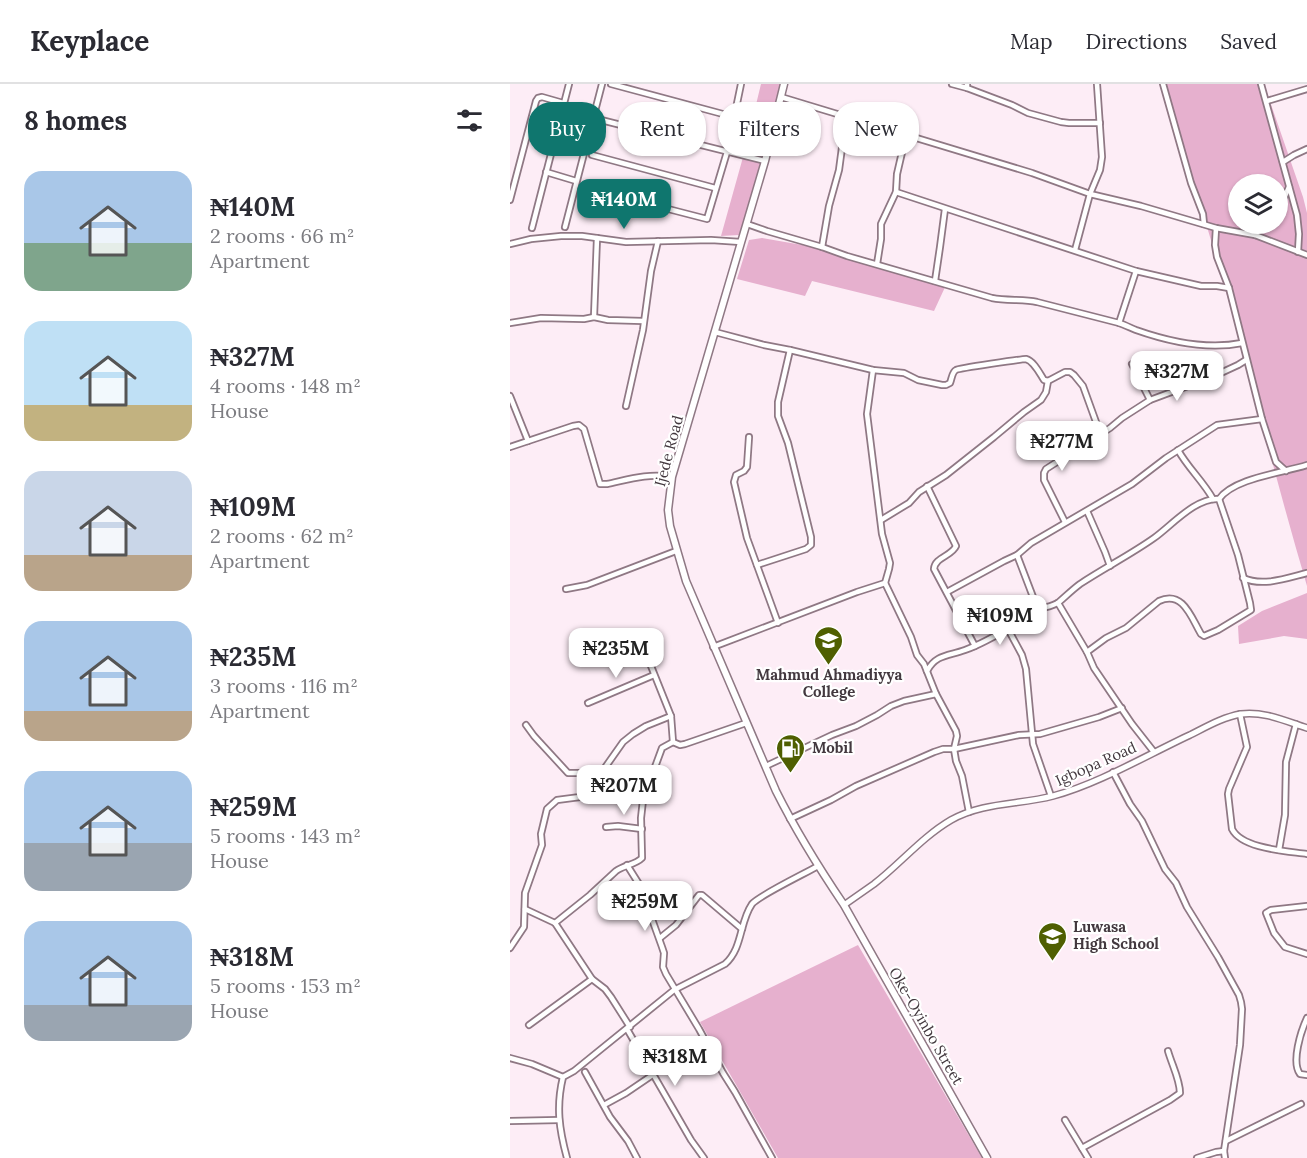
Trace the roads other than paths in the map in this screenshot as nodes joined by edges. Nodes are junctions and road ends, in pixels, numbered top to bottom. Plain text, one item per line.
1 (569, 84) edge
2 (602, 84) edge
3 (610, 84) edge
4 (739, 84) edge
5 (784, 84) edge
6 (952, 84) edge
7 (1097, 84) edge
8 (1163, 84) edge
9 (1262, 84) edge
10 (967, 86) edge
11 (1307, 89) edge
12 (781, 97) junction
13 (1267, 100) junction
14 (536, 102) edge
15 (557, 102) edge
16 (564, 102) edge
17 (736, 102) edge
18 (718, 113) edge
19 (833, 113) edge
20 (606, 121) edge
21 (1100, 123) junction
22 (528, 131) edge
23 (919, 139) edge
24 (1307, 149) edge
25 (718, 150) edge
26 (550, 156) edge
27 (596, 156) edge
28 (726, 156) edge
29 (744, 156) edge
30 (841, 156) edge
31 (901, 156) edge
32 (765, 161) junction
33 (1283, 162) junction
34 (546, 172) junction
35 (576, 181) junction
36 (1289, 186) joint
37 (583, 187) dead end
38 (716, 188) junction
39 (896, 192) junction
40 (1090, 194) junction
41 (510, 200) edge
42 (945, 209) junction
43 (747, 224) junction
44 (1204, 224) junction
45 (565, 227) dead end
46 (532, 228) dead end
47 (1216, 228) junction
48 (1255, 235) joint
49 (597, 238) junction
50 (658, 241) junction
51 (741, 242) junction
52 (510, 244) edge
53 (822, 247) junction
54 (1075, 250) junction
55 (1298, 252) junction
56 (1307, 255) edge
57 (877, 264) junction
58 (1136, 272) junction
59 (935, 280) junction
60 (1229, 288) junction
61 (594, 316) junction
62 (643, 321) junction
63 (510, 323) edge
64 (1119, 323) junction
65 (715, 332) junction
66 (1242, 343) junction
67 (790, 350) junction
68 (1246, 360) junction
69 (1132, 364) dead end
70 (873, 370) junction
71 (1048, 381) junction
72 (510, 396) edge
73 (1150, 400) junction
74 (626, 406) dead end
75 (1262, 419) junction
76 (1100, 433) junction
77 (749, 437) dead end
78 (528, 441) junction
79 (510, 447) edge
80 (1178, 450) junction
81 (1307, 465) edge
82 (1286, 471) junction
83 (672, 477) junction
84 (927, 486) junction
85 (1213, 499) junction
86 (1219, 499) junction
87 (1087, 511) junction
88 (881, 520) junction
89 (1065, 522) junction
90 (676, 551) junction
91 (1017, 555) junction
92 (757, 564) junction
93 (1110, 566) junction
94 (1307, 573) edge
95 (1244, 578) junction
96 (885, 583) junction
97 (566, 589) dead end
98 (947, 592) junction
99 (1058, 603) junction
100 (1038, 610) junction
101 (778, 623) junction
102 (1008, 628) junction
103 (643, 646) dead end
104 (975, 646) junction
105 (713, 647) junction
106 (1087, 652) junction
107 (924, 664) junction
108 (930, 664) junction
109 (927, 671) junction
110 (654, 675) junction
111 (936, 694) junction
112 (588, 703) dead end
113 (1122, 708) junction
114 (1240, 714) junction
115 (671, 716) junction
116 (746, 723) junction
117 (1296, 724) junction
118 (526, 725) dead end
119 (1307, 728) edge
120 (1032, 735) junction
121 (673, 742) junction
122 (954, 749) junction
123 (1154, 752) junction
124 (766, 766) junction
125 (604, 769) junction
126 (1113, 772) junction
127 (1051, 796) junction
128 (969, 812) junction
129 (790, 819) junction
130 (606, 827) dead end
131 (642, 829) junction
132 (1280, 850) junction
133 (1307, 854) edge
134 (627, 865) junction
135 (818, 866) junction
136 (844, 905) junction
137 (1307, 906) edge
138 (525, 909) junction
139 (555, 923) junction
140 (742, 929) junction
141 (660, 938) junction
142 (510, 948) edge
143 (1307, 954) edge
144 (592, 979) junction
145 (674, 990) junction
146 (1307, 1018) edge
147 (529, 1025) dead end
148 (629, 1028) junction
149 (1168, 1051) dead end
150 (510, 1058) edge
151 (585, 1072) dead end
152 (654, 1074) junction
153 (1307, 1075) edge
154 (563, 1077) junction
155 (1301, 1104) dead end
156 (604, 1105) junction
157 (559, 1120) junction
158 (1065, 1120) dead end
159 (510, 1121) edge
160 (1226, 1141) junction
161 (1082, 1148) junction
162 (1224, 1151) junction
163 (567, 1158) edge
164 (637, 1158) edge
165 (704, 1158) edge
166 (772, 1158) edge
167 (987, 1158) edge
168 (1088, 1158) edge
169 (1197, 1158) edge
170 (1225, 1158) edge

1 - 16 street
2 - 35 street
3 - 18 street
4 - 17 street
5 - 12 main road, Ijede Road
6 - 10 street
7 - 21 street
8 - 44 street
9 - 13 street
10 - 21 street
11 - 13 street
12 - 19 street
12 - 32 main road, Ijede Road
13 - 33 street
14 - 15 street
20 - 25 street
21 - 40 street
22 - 41 street
23 - 40 street
24 - 33 street
26 - 34 street
27 - 38 street
28 - 38 street
29 - 32 street
30 - 53 street
31 - 39 street
32 - 43 main road, Ijede Road
33 - 36 street
34 - 35 street
34 - 46 street
35 - 45 street
36 - 55 street
37 - 38 street
39 - 42 street
39 - 57 street
40 - 44 street
40 - 54 street
42 - 54 street
42 - 59 street
43 - 51 main road, Ijede Road
43 - 53 street
44 - 47 street
47 - 48 street
47 - 60 street
48 - 55 street
49 - 50 street
49 - 52 street
49 - 61 street
50 - 51 street
50 - 62 street
51 - 65 main road, Ijede Road
53 - 57 street
54 - 58 street
55 - 56 street
57 - 59 street
58 - 60 street
58 - 64 street
59 - 64 street
60 - 66 street
61 - 62 street
61 - 63 street
62 - 74 street
64 - 66 street
65 - 67 street
65 - 83 main road, Ijede Road
66 - 68 street
67 - 70 street
67 - 92 street
68 - 73 street
68 - 75 street
69 - 73 street
70 - 71 street
70 - 88 street
71 - 76 street
71 - 84 street
72 - 78 street
73 - 76 street
75 - 80 street
75 - 82 street
76 - 89 street
77 - 92 street
78 - 79 street
78 - 83 street
80 - 85 street
80 - 87 street
81 - 82 street
82 - 86 street
83 - 90 main road, Ijede Road
84 - 88 street
84 - 98 street
85 - 86 street
85 - 93 street
86 - 95 street
87 - 89 street
87 - 93 street
88 - 96 street
89 - 91 street
90 - 97 street
90 - 105 main road, Ijede Road
91 - 98 street
91 - 100 street
92 - 101 street
93 - 99 street
94 - 95 street
95 - 106 street
96 - 101 street
96 - 107 street
98 - 104 street
99 - 100 street
99 - 106 street
100 - 102 street
101 - 105 street
102 - 104 street
102 - 120 street
103 - 110 street
104 - 108 street
105 - 116 main road, Ijede Road
106 - 113 street
107 - 108 street
107 - 109 street
108 - 109 street
109 - 111 street
110 - 112 street
110 - 115 street
111 - 122 street
111 - 124 street
113 - 120 street
113 - 123 street
114 - 117 street, Igbopa Road
114 - 123 street, Igbopa Road
114 - 132 street
115 - 121 street
115 - 125 street
116 - 121 street
116 - 124 main road, Ijede Road
117 - 119 street, Igbopa Road
117 - 132 street
118 - 125 street
120 - 122 street
120 - 127 street
121 - 131 street
122 - 128 street
122 - 129 street
123 - 126 street, Igbopa Road
124 - 129 main road, Ijede Road
125 - 138 street
126 - 127 street, Igbopa Road
126 - 160 street
127 - 128 street, Igbopa Road
128 - 136 street, Igbopa Road
129 - 135 main road, Ijede Road
130 - 131 street
131 - 134 street
132 - 133 street
134 - 139 street
134 - 141 street
135 - 136 main road, Ijede Road
135 - 140 street
136 - 167 main road, Oke-Oyinbo Street
137 - 143 street
138 - 139 street
138 - 142 street
139 - 144 street
140 - 141 street
140 - 145 street
141 - 145 street
144 - 147 street
144 - 148 street
145 - 148 street
145 - 166 street
146 - 153 street
148 - 152 street
148 - 154 street
149 - 161 street
150 - 154 street
151 - 156 street
152 - 156 street
152 - 165 street
154 - 157 street
155 - 160 street
156 - 164 street
157 - 159 street
157 - 163 street
158 - 161 street
160 - 162 street
161 - 168 street
162 - 169 street
162 - 170 street

